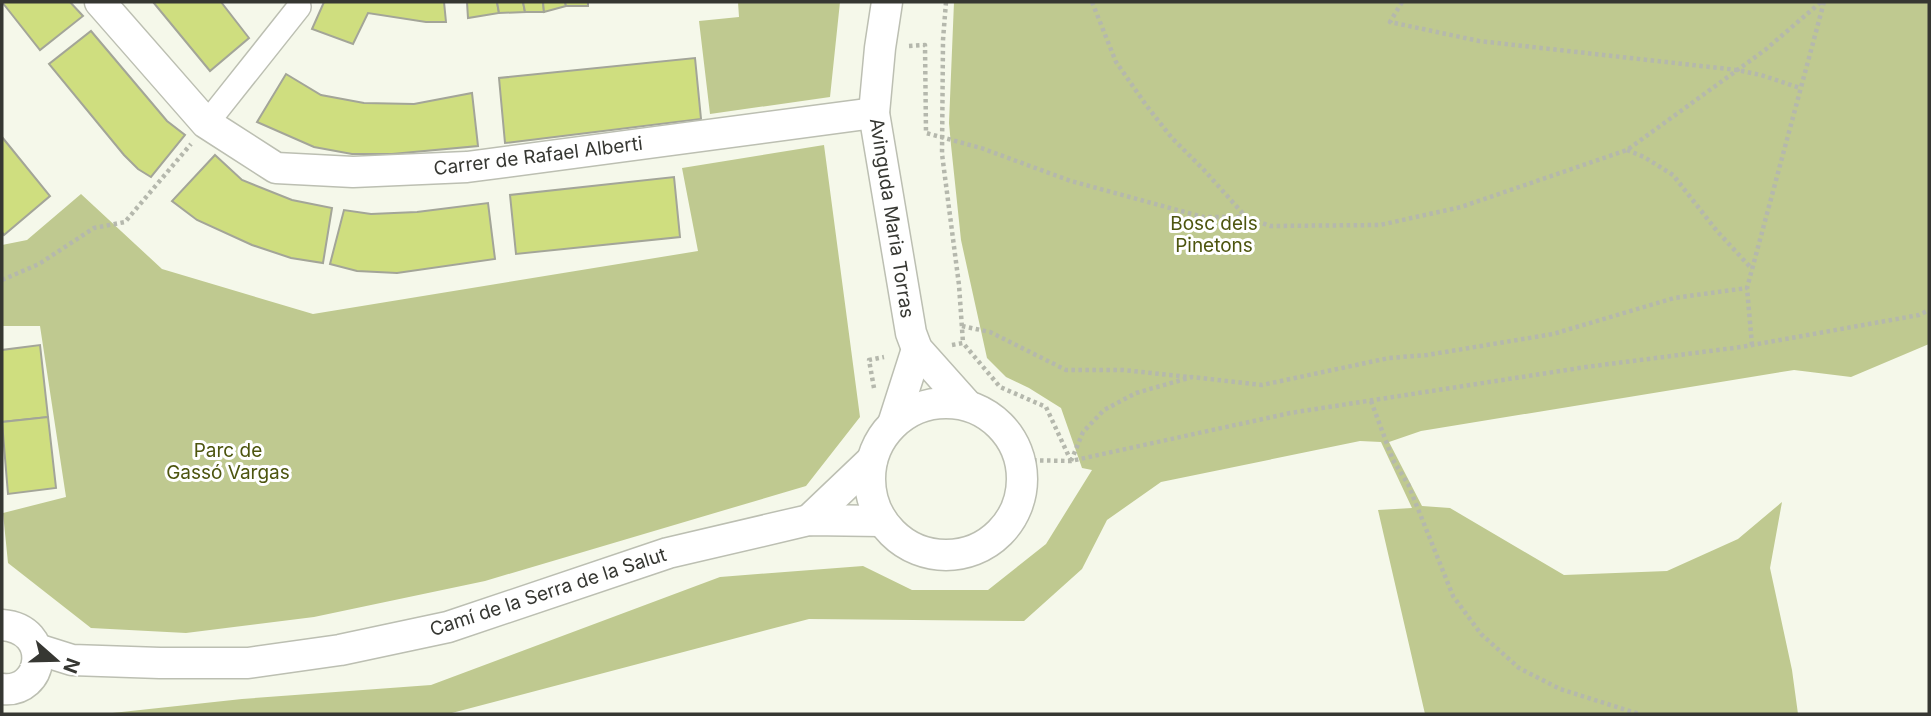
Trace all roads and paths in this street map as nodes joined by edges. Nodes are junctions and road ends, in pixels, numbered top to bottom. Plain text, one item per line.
1 (100, 2) edge
2 (887, 2) edge
3 (946, 2) edge
4 (1092, 2) edge
5 (1402, 2) edge
6 (1823, 2) edge
7 (299, 7) dead end
8 (880, 48) junction
9 (1737, 70) junction
10 (1800, 88) junction
11 (874, 113) junction
12 (214, 114) dead end
13 (942, 137) junction
14 (192, 142) dead end
15 (1627, 150) junction
16 (1246, 217) junction
17 (1752, 270) junction
18 (2, 280) edge
19 (1748, 288) junction
20 (1929, 310) edge
21 (962, 326) junction
22 (963, 343) junction
23 (1752, 345) junction
24 (917, 349) junction
25 (1192, 377) junction
26 (875, 395) dead end
27 (1371, 401) junction
28 (967, 405) junction
29 (893, 424) junction
30 (872, 460) junction
31 (1019, 460) junction
32 (1071, 461) junction
33 (808, 520) junction
34 (882, 520) junction
35 (2, 625) edge
36 (37, 649) junction
37 (2, 690) edge
38 (1639, 714) edge

1 - 11 street, Carrer de Rafael Alberti
2 - 8 street, Avinguda Maria Torras
3 - 13 path
4 - 16 path
5 - 9 path
6 - 9 path
6 - 10 path
7 - 12 street
8 - 11 street, Avinguda Maria Torras
8 - 13 path
9 - 10 path
9 - 15 path
10 - 17 path
11 - 24 street, Avinguda Maria Torras
13 - 16 path
13 - 21 path
14 - 18 path
15 - 16 path
15 - 17 path
17 - 19 path
19 - 23 path
19 - 25 path
20 - 23 path
21 - 22 path
21 - 25 path
22 - 24 path
22 - 32 path
23 - 27 path
24 - 26 path
24 - 28 street, Avinguda Maria Torras
24 - 29 street
25 - 32 path
27 - 32 path
27 - 38 path
28 - 29 street
28 - 31 street
29 - 30 street
30 - 33 street, Camí de la Serra de la Salut
30 - 34 street
31 - 32 path
31 - 34 street
33 - 34 street, Camí de la Serra de la Salut
33 - 36 street, Camí de la Serra de la Salut
35 - 36 street
36 - 37 street

